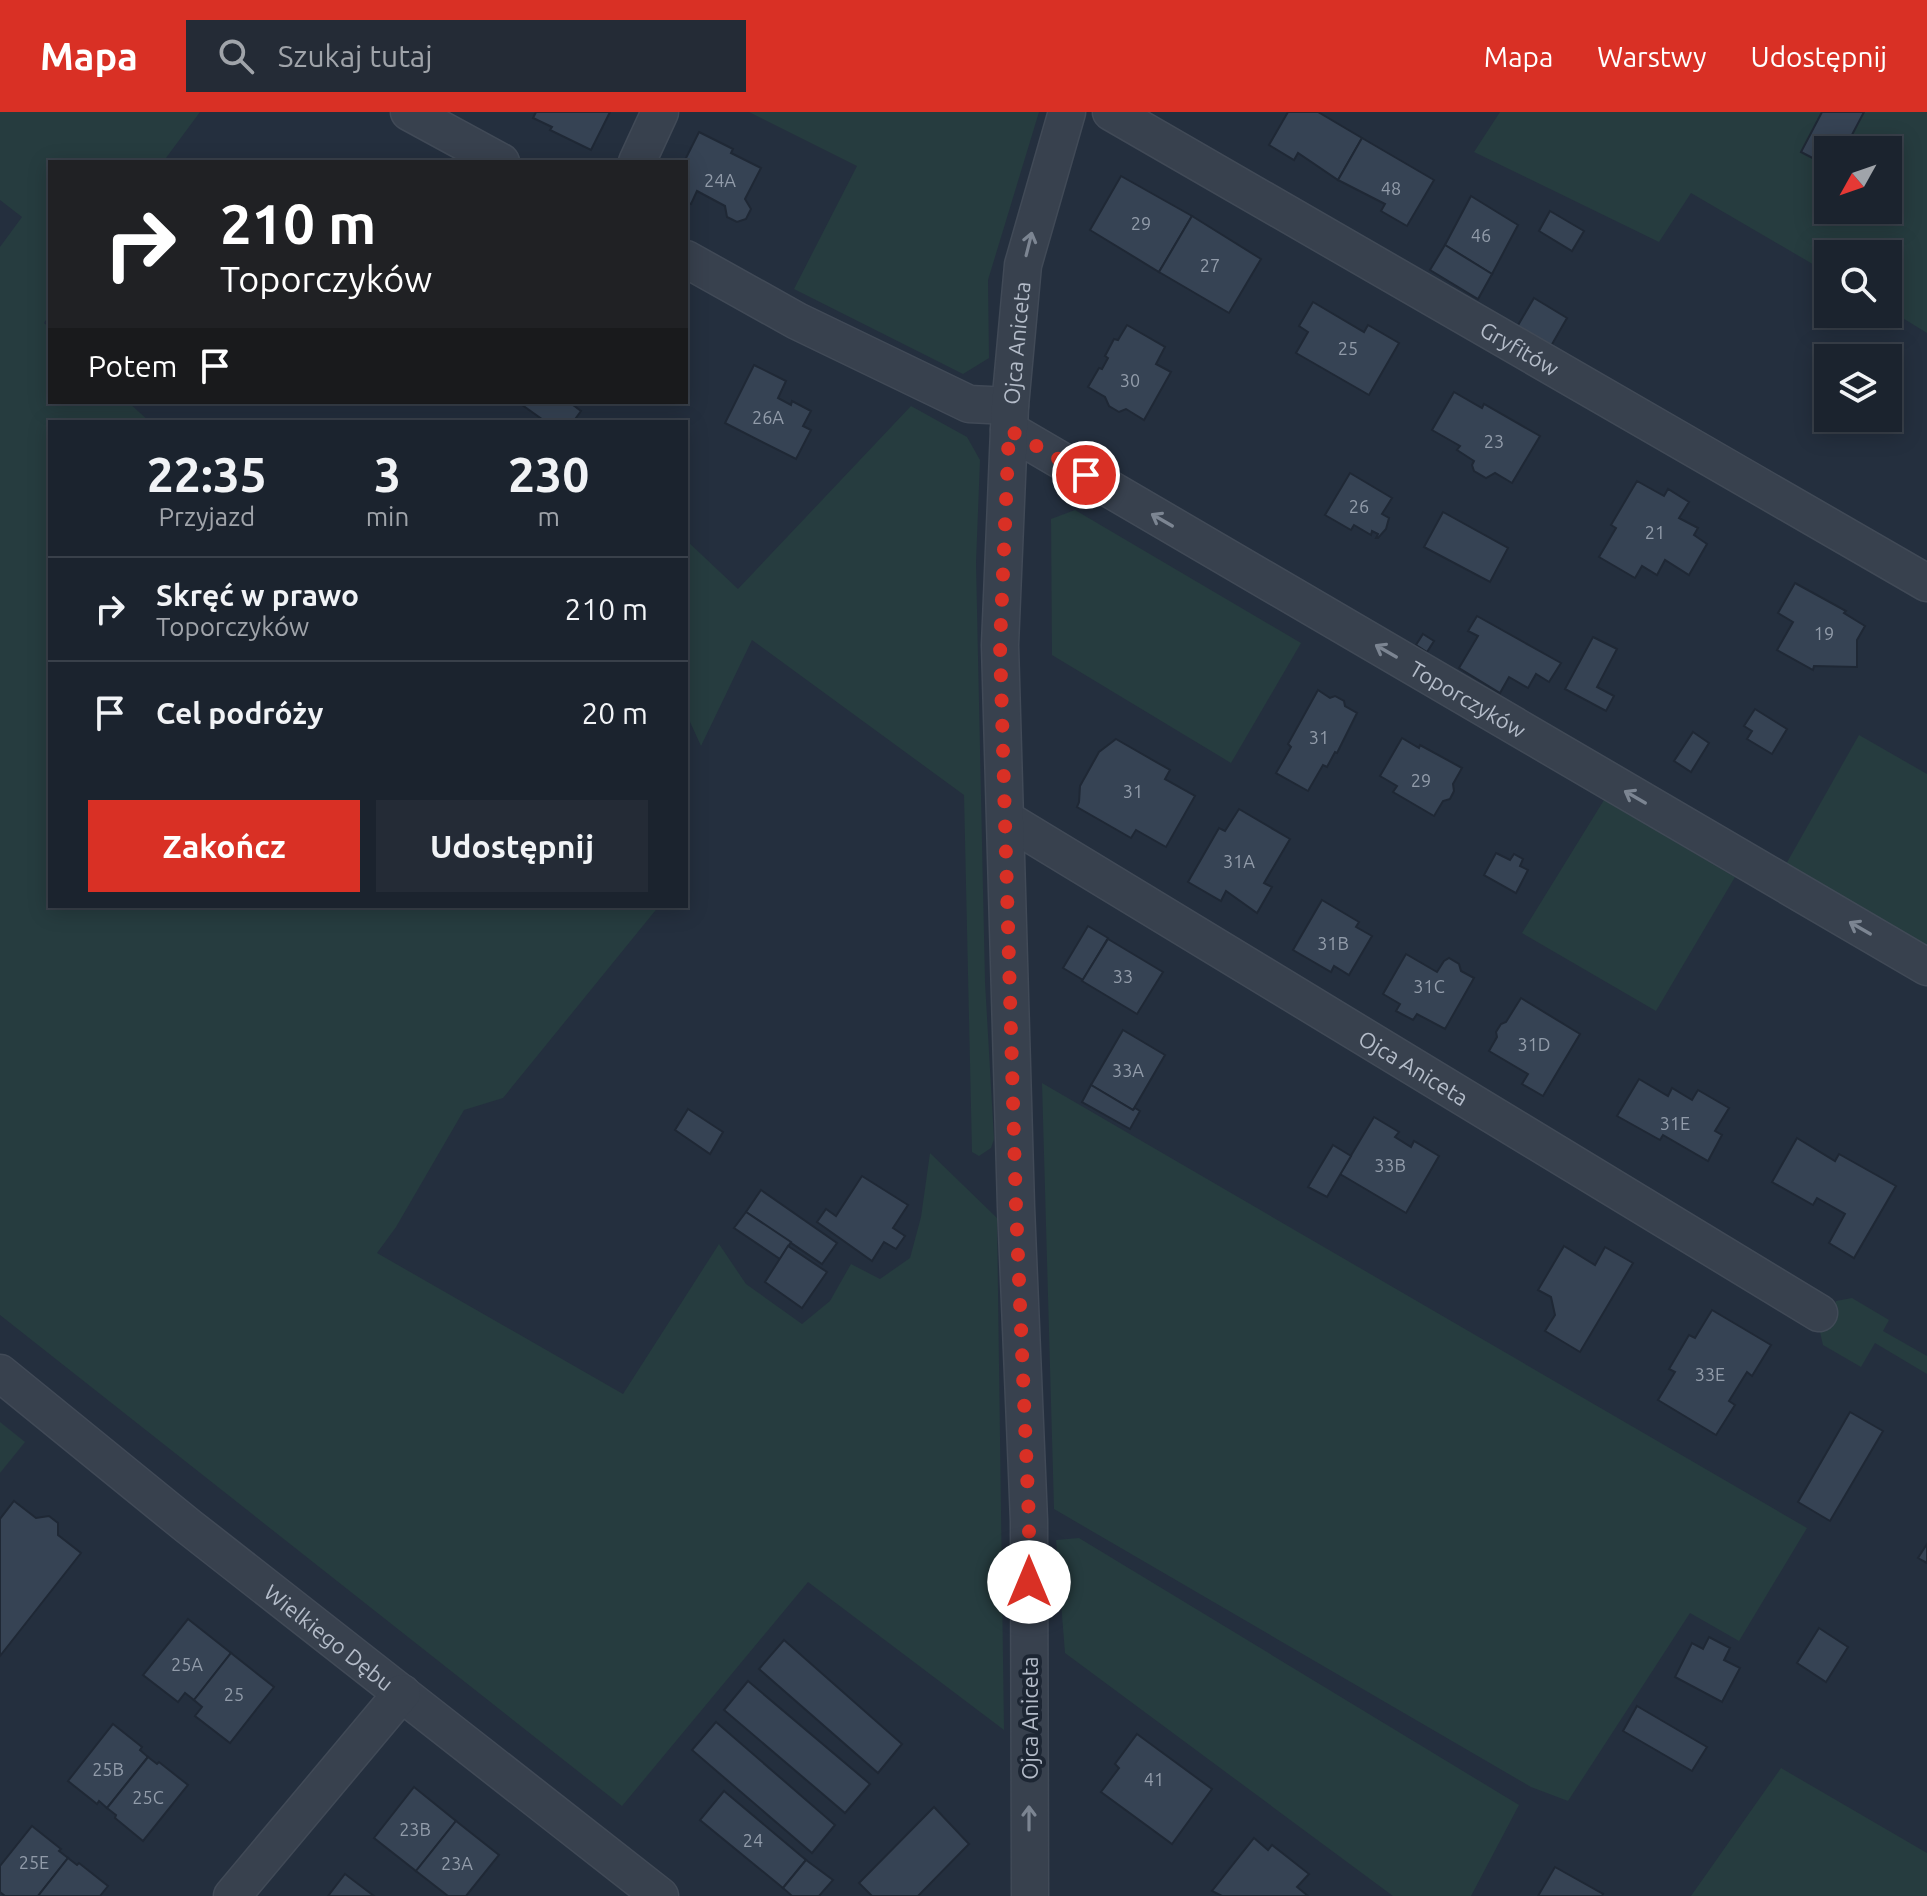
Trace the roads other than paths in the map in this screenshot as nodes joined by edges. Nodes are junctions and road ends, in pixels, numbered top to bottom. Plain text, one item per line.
1 (409, 112) edge
2 (660, 112) edge
3 (1067, 112) edge
4 (1111, 112) edge
5 (497, 160) edge
6 (638, 160) edge
7 (688, 260) edge
8 (1009, 418) junction
9 (1927, 583) edge
10 (1007, 820) junction
11 (1927, 967) edge
12 (1819, 1313) dead end
13 (0, 1373) edge
14 (402, 1693) junction
15 (232, 1896) edge
16 (660, 1896) edge
17 (1030, 1896) edge

1 - 5 street
2 - 6 street
8 -> 3 street, Ojca Aniceta
4 - 9 street, Gryfitów
7 - 8 street
8 - 10 street, Ojca Aniceta
11 -> 8 street, Toporczyków
10 - 12 street, Ojca Aniceta
17 -> 10 street, Ojca Aniceta
13 - 14 street, Wielkiego Dębu
14 - 15 street
14 - 16 street, Wielkiego Dębu

